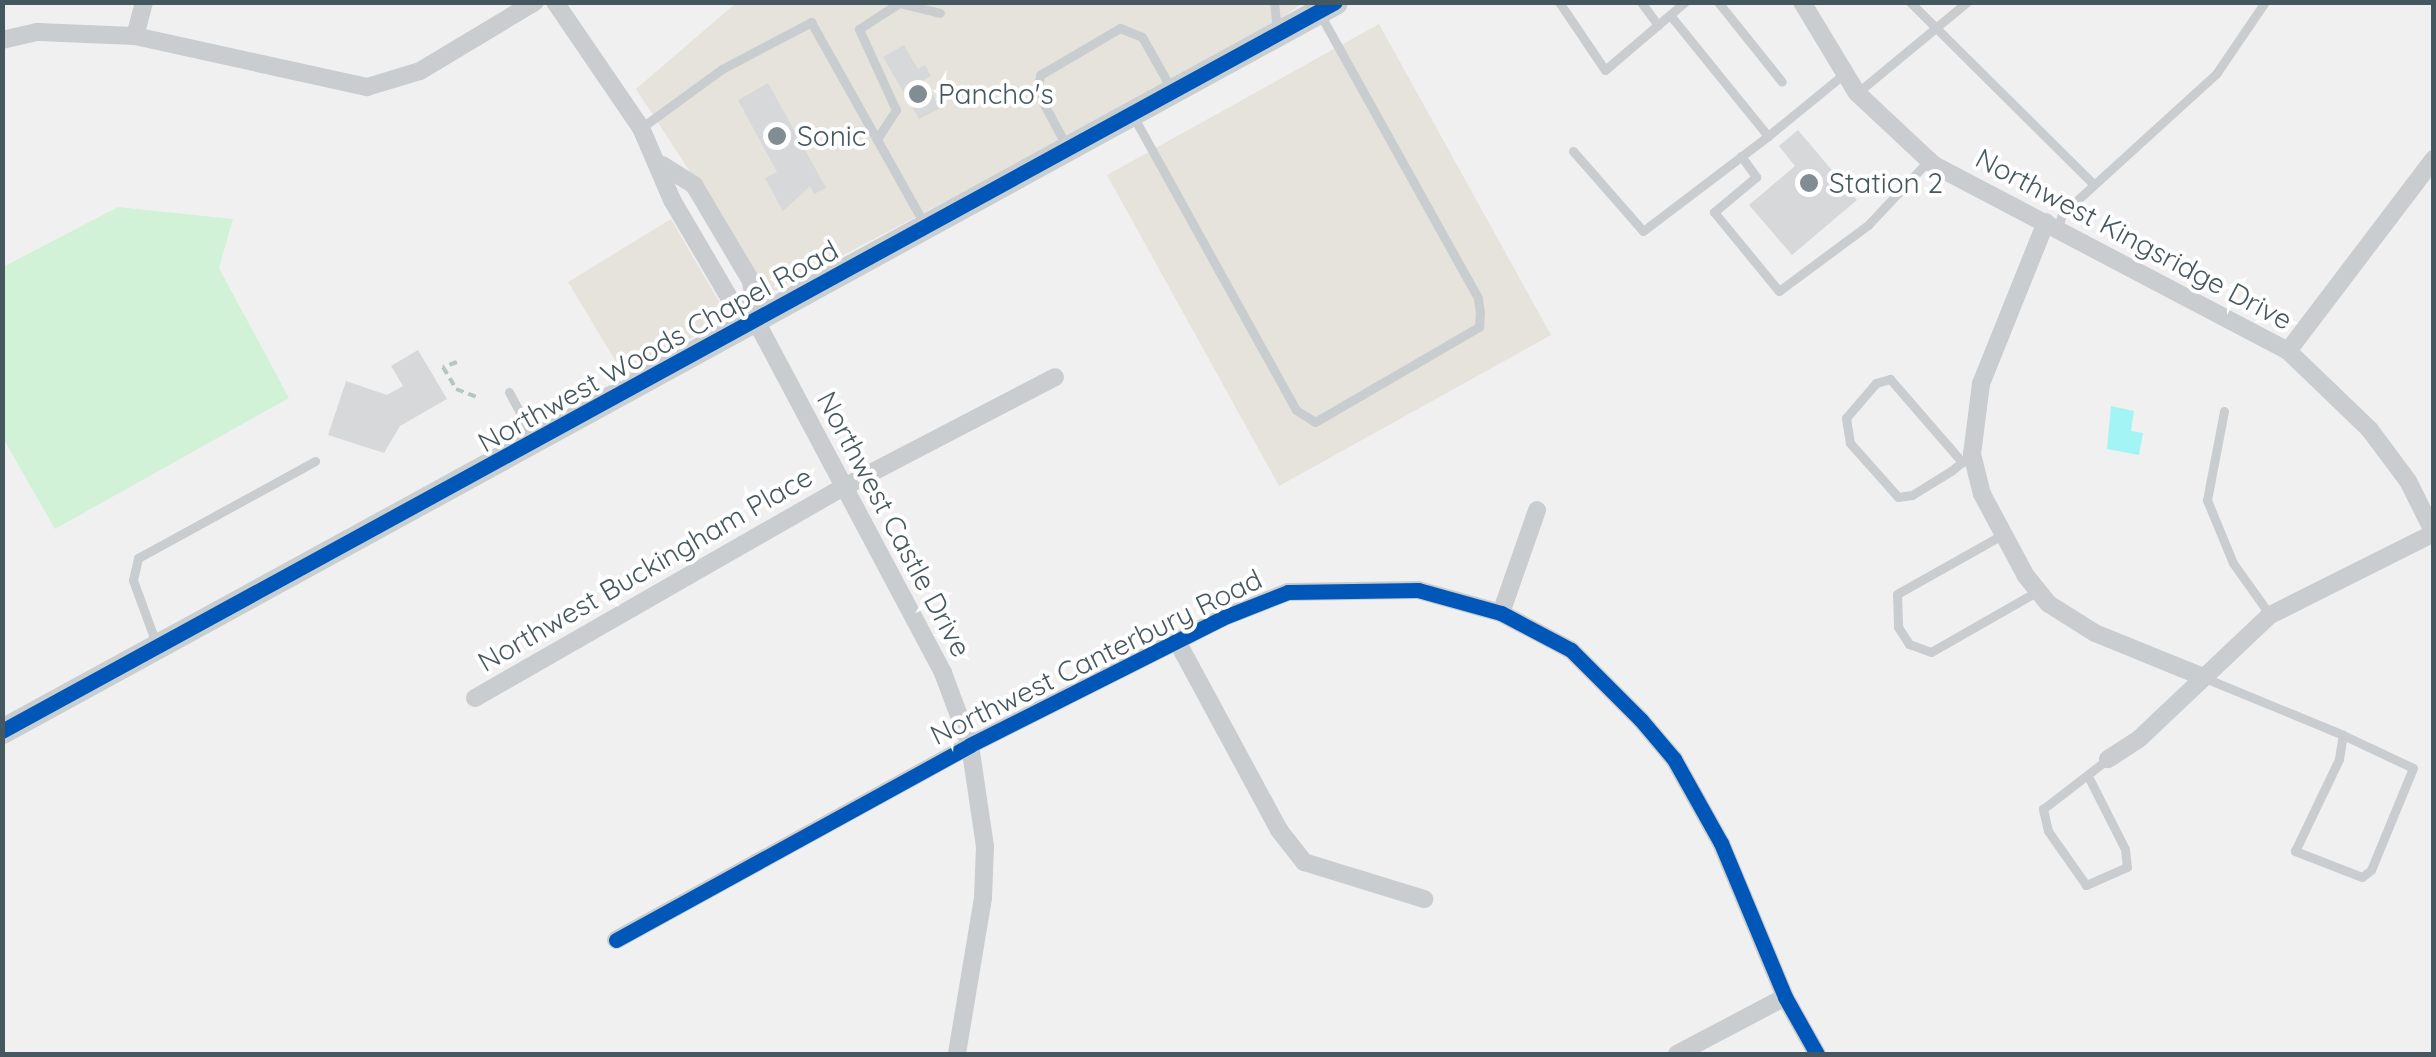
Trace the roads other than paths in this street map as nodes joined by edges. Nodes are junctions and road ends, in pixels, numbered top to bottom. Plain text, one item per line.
1 (144, 2) edge
2 (534, 2) edge
3 (555, 2) edge
4 (1274, 2) edge
5 (1559, 2) edge
6 (1641, 2) edge
7 (1685, 2) edge
8 (1718, 2) edge
9 (1802, 2) edge
10 (1910, 2) edge
11 (1968, 2) edge
12 (2265, 2) edge
13 (1327, 7) edge
14 (940, 12) dead end
15 (1670, 15) junction
16 (1658, 26) junction
17 (1934, 29) junction
18 (1278, 34) junction
19 (135, 36) junction
20 (2, 40) edge
21 (1844, 74) junction
22 (1782, 82) dead end
23 (1173, 92) junction
24 (1857, 93) junction
25 (1132, 114) junction
26 (640, 128) junction
27 (1768, 136) junction
28 (877, 139) junction
29 (1068, 150) junction
30 (1573, 151) dead end
31 (1740, 156) junction
32 (2434, 159) edge
33 (1928, 160) junction
34 (662, 165) junction
35 (2093, 184) junction
36 (2052, 225) junction
37 (926, 228) junction
38 (756, 321) junction
39 (2288, 352) junction
40 (1055, 377) dead end
41 (509, 392) dead end
42 (2224, 410) dead end
43 (535, 441) junction
44 (1967, 458) junction
45 (314, 461) dead end
46 (842, 488) junction
47 (1537, 510) dead end
48 (2434, 533) edge
49 (2002, 535) junction
50 (2038, 591) junction
51 (1500, 613) junction
52 (2270, 615) junction
53 (1178, 643) junction
54 (157, 646) junction
55 (2202, 677) junction
56 (476, 698) dead end
57 (2, 731) edge
58 (2343, 735) junction
59 (970, 744) junction
60 (2108, 759) joint
61 (2090, 780) junction
62 (1424, 899) dead end
63 (616, 940) dead end
64 (1785, 997) junction
65 (957, 1054) edge
66 (1677, 1054) edge
67 (1817, 1054) edge

1 - 19 street
2 - 19 street
3 - 26 street
4 - 18 lane
5 - 16 lane
6 - 16 lane
7 - 15 lane
8 - 22 lane
9 - 21 street, Northwest Kingsridge Drive
10 - 17 lane
11 - 17 lane
12 - 35 lane
13 - 18 main road, Northwest Woods Chapel Road
13 - 25 lane
14 - 28 lane
15 - 16 lane
15 - 27 lane
17 - 24 lane
17 - 35 lane
18 - 23 main road, Northwest Woods Chapel Road
19 - 20 street
21 - 24 street, Northwest Kingsridge Drive
21 - 27 lane
23 - 25 main road, Northwest Woods Chapel Road
23 - 29 lane
24 - 33 street, Northwest Kingsridge Drive
25 - 29 main road, Northwest Woods Chapel Road
26 - 28 lane
26 - 34 street
27 - 31 lane
28 - 37 lane
29 - 37 main road, Northwest Woods Chapel Road
30 - 31 lane
31 - 33 lane
32 - 39 street
33 - 36 street, Northwest Kingsridge Drive
34 - 38 street
34 - 38 street
35 - 36 lane
36 - 39 street, Northwest Kingsridge Drive
36 - 44 street
37 - 38 main road, Northwest Woods Chapel Road
38 - 43 main road, Northwest Woods Chapel Road
38 - 46 street, Northwest Castle Drive
39 - 48 street, Northwest Kingsridge Drive
40 - 46 street, Northwest Buckingham Place
41 - 43 lane
42 - 52 lane
43 - 54 main road, Northwest Woods Chapel Road
44 - 44 lane
44 - 49 street
45 - 54 lane
46 - 56 street, Northwest Buckingham Place
46 - 59 street, Northwest Castle Drive
47 - 51 street
48 - 52 street
49 - 50 street
49 - 50 lane
50 - 55 street
51 - 53 street, Northwest Canterbury Road
51 - 64 street, Northwest Canterbury Road
52 - 55 street
53 - 59 street, Northwest Canterbury Road
53 - 62 street
54 - 57 main road, Northwest Woods Chapel Road
55 - 58 lane
55 - 60 street
58 - 58 lane
59 - 63 street, Northwest Canterbury Road
59 - 65 street, Northwest Castle Drive
60 - 61 lane
61 - 61 lane
64 - 66 street
64 - 67 street, Northwest Canterbury Road

